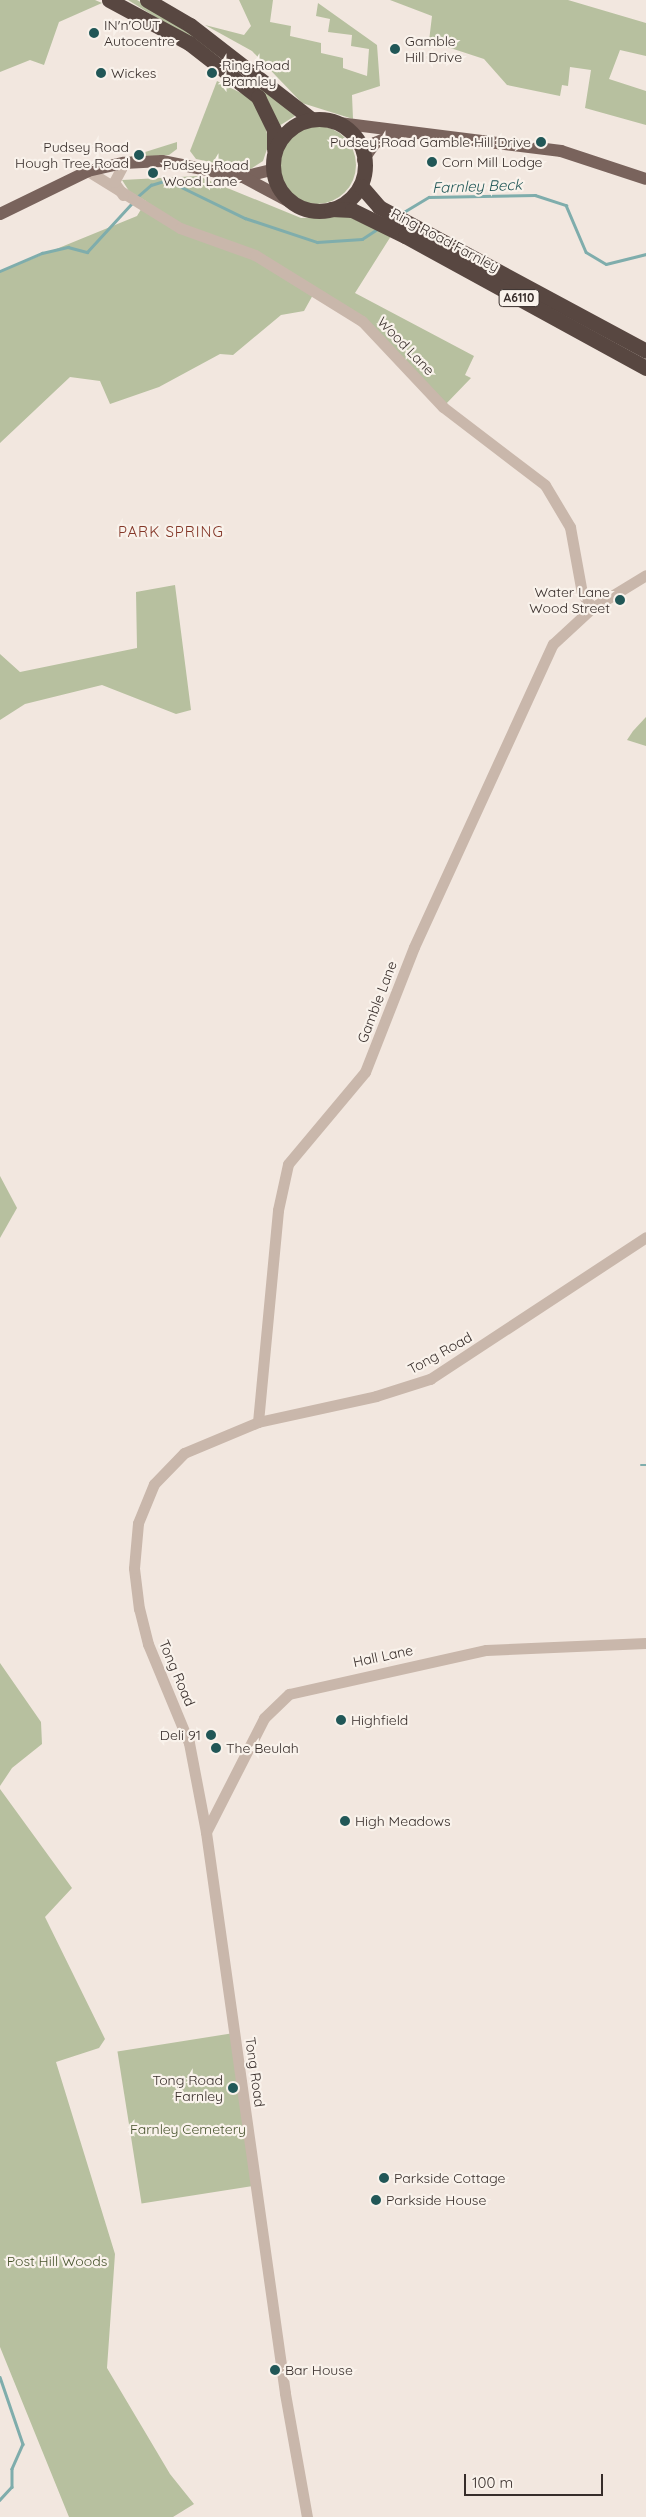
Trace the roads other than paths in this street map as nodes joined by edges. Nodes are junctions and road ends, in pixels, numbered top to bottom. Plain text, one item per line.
1 (109, 0) edge
2 (146, 0) edge
3 (310, 118) junction
4 (339, 123) junction
5 (399, 133) junction
6 (363, 160) junction
7 (124, 163) junction
8 (273, 163) junction
9 (88, 172) junction
10 (243, 177) junction
11 (646, 179) edge
12 (361, 186) junction
13 (124, 196) junction
14 (290, 202) junction
15 (331, 209) junction
16 (0, 214) edge
17 (428, 241) junction
18 (646, 351) edge
19 (646, 368) edge
20 (646, 575) edge
21 (592, 608) junction
22 (646, 1237) edge
23 (258, 1422) junction
24 (646, 1642) edge
25 (206, 1832) junction
26 (307, 2517) edge

1 - 8 highway
2 - 3 highway
3 - 4 highway
3 - 8 highway
4 - 5 main road
4 - 6 highway
5 - 6 main road
5 - 11 main road
6 - 12 highway
7 - 9 main road
7 - 10 main road
7 - 13 street
8 - 10 main road
8 - 14 highway
9 - 13 street, Wood Lane
9 - 16 main road
10 - 14 main road
12 - 15 highway, A6110
12 - 17 highway, Ring Road Farnley / A6110
13 - 21 street, Wood Lane
14 - 15 highway, A6110
15 - 17 highway, Ring Road Farnley / A6110
17 - 18 highway, Ring Road Farnley / A6110
17 - 19 highway, Ring Road Farnley / A6110
20 - 21 street, Gamble Lane
21 - 23 street, Gamble Lane
22 - 23 street, Tong Road
23 - 25 street, Tong Road
24 - 25 street, Hall Lane
25 - 26 street, Tong Road

